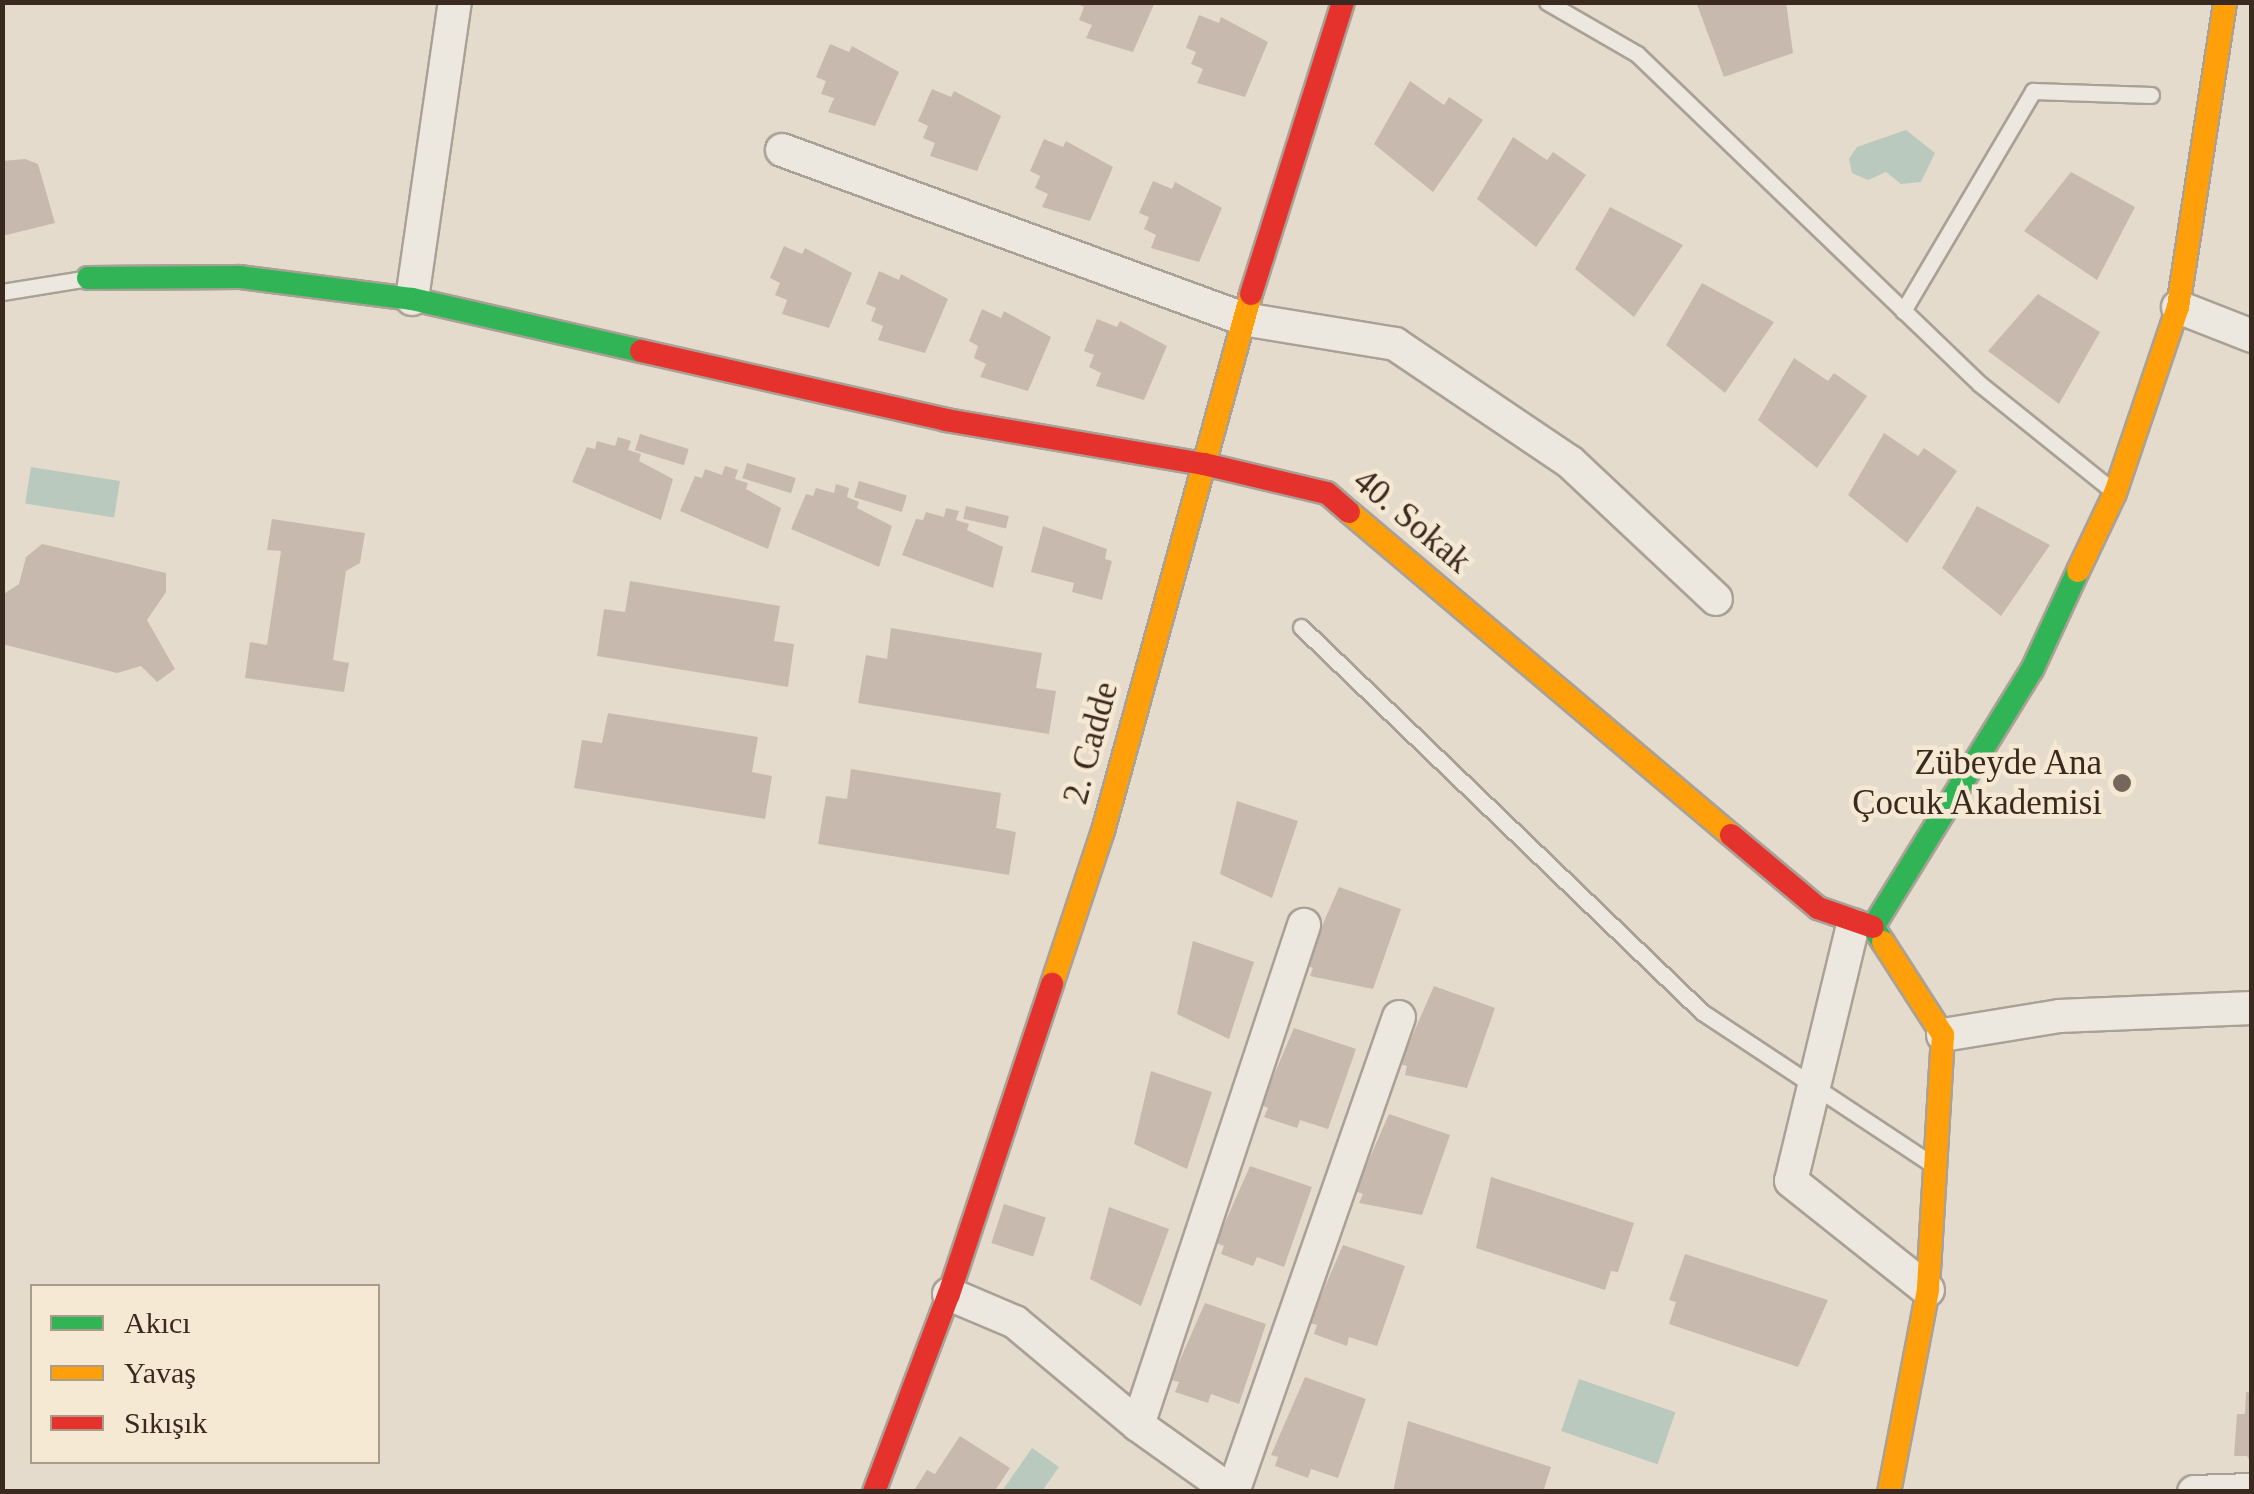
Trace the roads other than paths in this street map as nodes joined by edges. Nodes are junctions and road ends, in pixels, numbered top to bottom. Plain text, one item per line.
1 (455, 2) edge
2 (1343, 2) edge
3 (1547, 2) edge
4 (2225, 2) edge
5 (2151, 95) dead end
6 (782, 150) dead end
7 (88, 278) joint
8 (2, 292) edge
9 (412, 299) junction
10 (2178, 307) junction
11 (1903, 311) junction
12 (1244, 320) junction
13 (2252, 336) edge
14 (1204, 464) junction
15 (2115, 492) junction
16 (1716, 599) dead end
17 (1301, 627) dead end
18 (1304, 925) dead end
19 (1863, 926) junction
20 (2252, 1008) edge
21 (1399, 1017) dead end
22 (1943, 1036) junction
23 (1814, 1086) junction
24 (1939, 1169) junction
25 (1928, 1290) junction
26 (949, 1294) junction
27 (1138, 1425) junction
28 (2252, 1490) edge
29 (2197, 1491) edge
30 (874, 1492) edge
31 (1232, 1492) edge
32 (1889, 1492) edge

1 - 9 street
2 - 12 street, 2. Cadde
3 - 11 lane
4 - 10 street
5 - 11 lane
6 - 12 street
7 - 8 lane
7 - 9 street, 40. Sokak
9 - 14 street, 40. Sokak
10 - 13 street
10 - 15 street
11 - 15 lane
12 - 14 street, 2. Cadde
12 - 16 street
14 - 19 street, 40. Sokak
14 - 26 street, 2. Cadde
15 - 19 street
17 - 23 lane
18 - 27 street
19 - 22 street
19 - 23 street
20 - 22 street
21 - 31 street
22 - 24 street
23 - 24 lane
23 - 25 street
24 - 25 street
25 - 32 street
26 - 27 street
26 - 30 street, 2. Cadde
27 - 31 street
28 - 29 street

